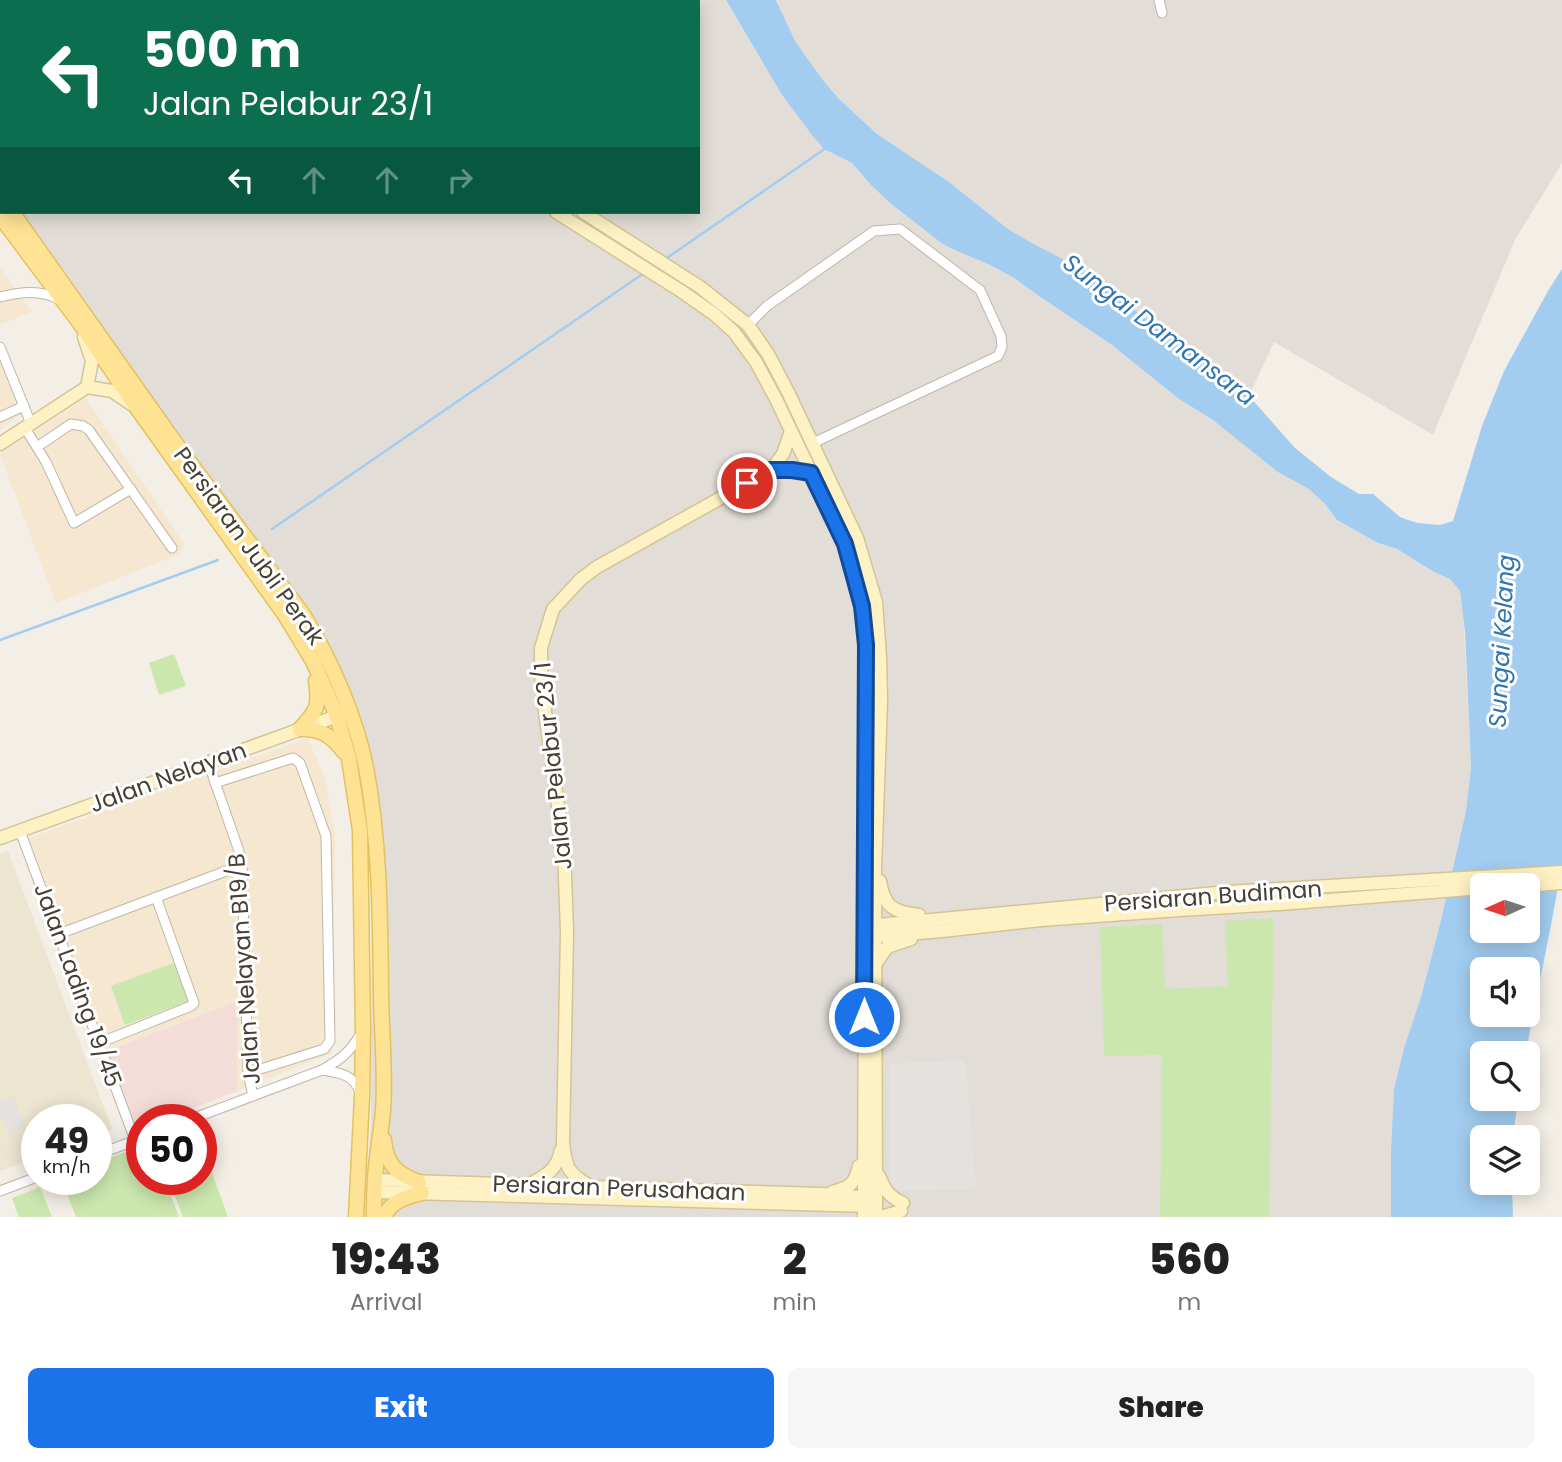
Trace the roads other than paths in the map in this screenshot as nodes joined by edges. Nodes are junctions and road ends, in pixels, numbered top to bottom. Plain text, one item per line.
1 (1159, 0) edge
2 (1162, 13) dead end
3 (13, 214) edge
4 (558, 214) edge
5 (589, 214) edge
6 (0, 216) edge
7 (0, 298) edge
8 (64, 302) junction
9 (0, 307) edge
10 (79, 322) junction
11 (748, 325) junction
12 (0, 347) edge
13 (87, 387) junction
14 (24, 406) junction
15 (137, 408) junction
16 (0, 417) edge
17 (28, 426) junction
18 (791, 431) junction
19 (813, 443) junction
20 (0, 444) edge
21 (37, 447) junction
22 (771, 470) junction
23 (811, 473) junction
24 (131, 489) junction
25 (172, 548) dead end
26 (313, 661) junction
27 (343, 694) junction
28 (337, 716) junction
29 (300, 729) junction
30 (349, 759) junction
31 (208, 762) junction
32 (215, 783) junction
33 (20, 831) junction
34 (0, 838) edge
35 (242, 865) junction
36 (875, 868) junction
37 (1562, 872) edge
38 (1562, 883) edge
39 (1540, 885) edge
40 (1417, 887) junction
41 (1470, 888) edge
42 (156, 897) junction
43 (943, 925) junction
44 (870, 931) junction
45 (58, 934) junction
46 (875, 963) junction
47 (363, 1031) junction
48 (99, 1043) junction
49 (323, 1070) junction
50 (248, 1073) junction
51 (253, 1096) junction
52 (362, 1097) junction
53 (126, 1108) edge
54 (217, 1110) edge
55 (383, 1111) junction
56 (864, 1116) junction
57 (563, 1143) junction
58 (876, 1169) junction
59 (358, 1170) junction
60 (21, 1183) edge
61 (529, 1185) junction
62 (372, 1186) junction
63 (420, 1187) junction
64 (592, 1187) junction
65 (0, 1191) edge
66 (821, 1200) junction
67 (870, 1209) edge
68 (356, 1212) edge
69 (374, 1217) edge
70 (384, 1217) edge

1 - 2 street
3 - 27 main road, Persiaran Jubli Perak
4 - 18 main road
5 - 11 main road
6 - 8 main road, Persiaran Jubli Perak
7 - 8 street
7 - 9 street
8 - 10 main road, Persiaran Jubli Perak
10 - 13 main road
10 - 15 main road, Persiaran Jubli Perak
11 - 19 main road
11 - 19 street
12 - 14 street
13 - 15 main road
13 - 17 main road
14 - 16 street
14 - 17 street
15 - 26 main road, Persiaran Jubli Perak
17 - 20 main road
17 - 21 street
18 - 22 main road
18 - 23 main road
19 - 36 main road
21 - 24 street
21 - 24 street
22 - 23 main road
22 - 57 main road, Jalan Pelabur 23/1
23 - 44 main road
24 - 25 street
26 - 28 main road, Persiaran Jubli Perak
26 - 29 main road
27 - 28 main road
27 - 55 main road, Persiaran Jubli Perak
28 - 29 main road, Jalan Nelayan
28 - 30 main road, Persiaran Jubli Perak
29 - 30 main road
29 - 31 main road, Jalan Nelayan
30 - 47 main road, Persiaran Jubli Perak
31 - 32 street, Jalan Nelayan B19/B
31 - 33 main road, Jalan Nelayan
32 - 35 street, Jalan Nelayan B19/B
32 - 50 street
33 - 34 main road, Jalan Nelayan
33 - 45 street, Jalan Lading 19/45
35 - 42 street
35 - 50 street, Jalan Nelayan B19/B
36 - 43 main road
36 - 44 main road
37 - 40 main road, Persiaran Budiman
38 - 39 main road
40 - 41 main road, Persiaran Budiman
40 - 43 main road, Persiaran Budiman
42 - 45 street
42 - 48 street
43 - 44 main road, Persiaran Budiman
43 - 46 main road
44 - 46 main road
44 - 56 main road
45 - 48 street, Jalan Lading 19/45
46 - 58 main road
47 - 49 street
47 - 52 main road, Persiaran Jubli Perak
48 - 53 street, Jalan Lading 19/45
49 - 51 street
49 - 52 street
50 - 51 street, Jalan Nelayan B19/B
51 - 54 street
52 - 59 main road, Persiaran Jubli Perak
55 - 62 main road, Persiaran Jubli Perak
55 - 63 main road
56 - 66 main road
56 - 67 main road
57 - 61 main road, Jalan Pelabur 23/1
57 - 64 main road, Jalan Pelabur 23/1
58 - 67 main road
58 - 67 main road, Persiaran Perusahaan
59 - 62 main road
59 - 68 main road, Persiaran Jubli Perak
60 - 65 street
61 - 63 main road, Persiaran Perusahaan
61 - 64 main road, Persiaran Perusahaan
62 - 63 main road, Persiaran Perusahaan
62 - 68 main road
62 - 69 main road, Persiaran Jubli Perak
63 - 66 main road, Persiaran Perusahaan
63 - 70 main road
64 - 66 main road, Persiaran Perusahaan
66 - 67 main road, Persiaran Perusahaan

